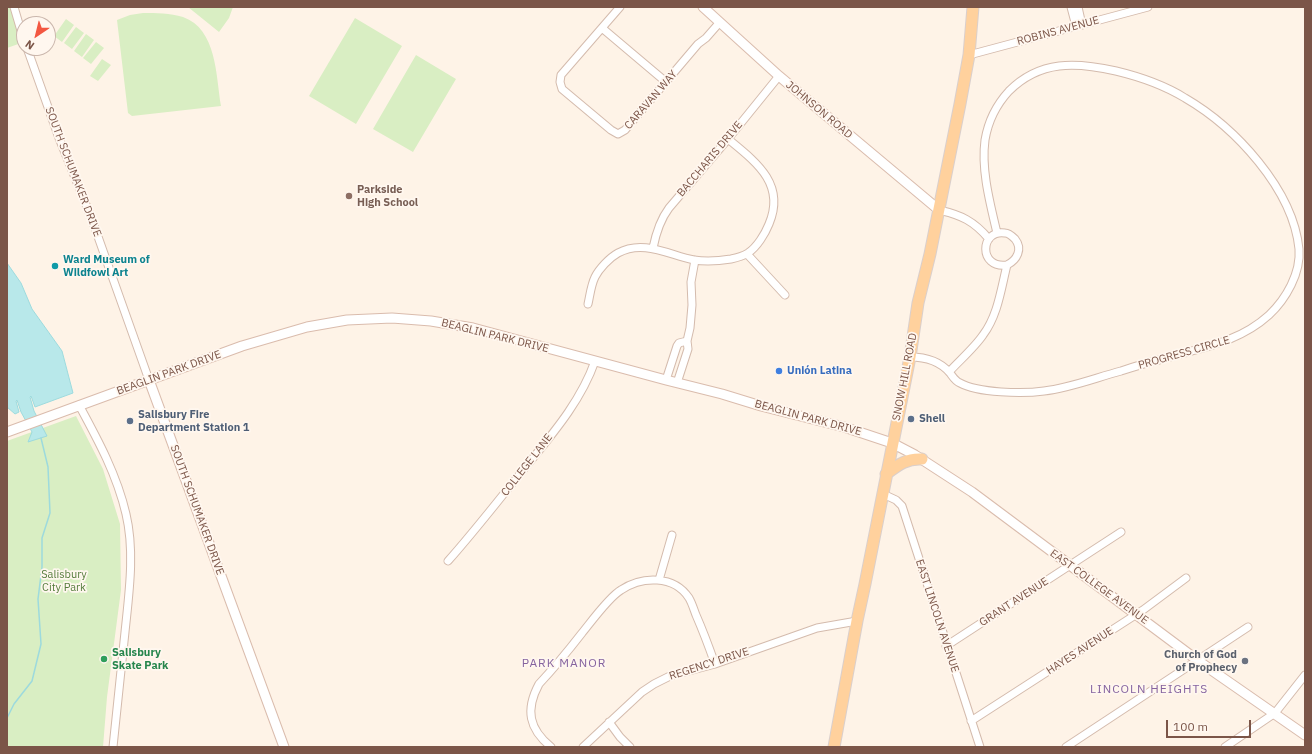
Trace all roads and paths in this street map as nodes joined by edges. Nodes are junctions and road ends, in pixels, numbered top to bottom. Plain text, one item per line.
1 (620, 7) edge
2 (702, 7) edge
3 (972, 7) edge
4 (1071, 7) edge
5 (1078, 7) edge
6 (1148, 7) edge
7 (720, 22) junction
8 (1079, 25) junction
9 (602, 28) junction
10 (969, 55) junction
11 (30, 56) edge
12 (779, 76) junction
13 (666, 82) junction
14 (728, 139) junction
15 (939, 210) junction
16 (997, 233) junction
17 (989, 239) junction
18 (653, 248) junction
19 (747, 254) junction
20 (695, 260) junction
21 (1007, 265) junction
22 (785, 295) dead end
23 (588, 304) dead end
24 (687, 341) junction
25 (910, 357) junction
26 (595, 361) junction
27 (949, 372) junction
28 (150, 380) junction
29 (666, 380) junction
30 (677, 383) junction
31 (79, 405) junction
32 (7, 432) edge
33 (892, 443) junction
34 (922, 460) junction
35 (886, 474) junction
36 (883, 494) junction
37 (1121, 532) dead end
38 (672, 535) dead end
39 (448, 561) dead end
40 (1070, 566) junction
41 (1186, 578) dead end
42 (659, 580) junction
43 (1136, 614) junction
44 (857, 621) junction
45 (1248, 627) dead end
46 (946, 646) junction
47 (1198, 660) junction
48 (715, 664) junction
49 (1305, 675) edge
50 (1275, 713) junction
51 (971, 721) junction
52 (609, 722) junction
53 (1305, 735) edge
54 (113, 747) edge
55 (284, 747) edge
56 (551, 747) edge
57 (583, 747) edge
58 (630, 747) edge
59 (834, 747) edge
60 (980, 747) edge
61 (1066, 747) edge
62 (1226, 747) edge

1 - 9 street, CARAVAN WAY
2 - 7 main road, JOHNSON ROAD
3 - 10 main road, SNOW HILL ROAD
4 - 8 street
5 - 8 street
6 - 8 street, ROBINS AVENUE
7 - 12 main road, JOHNSON ROAD
7 - 13 street, CARAVAN WAY
8 - 10 street, ROBINS AVENUE
9 - 13 street
9 - 13 street, CARAVAN WAY
10 - 15 main road, SNOW HILL ROAD
11 - 28 street, SOUTH SCHUMAKER DRIVE
12 - 14 street, BACCHARIS DRIVE
12 - 15 main road, JOHNSON ROAD
14 - 18 street, BACCHARIS DRIVE
14 - 19 street
15 - 17 street
15 - 25 main road, SNOW HILL ROAD
16 - 17 street
16 - 21 street
16 - 27 street, PROGRESS CIRCLE
17 - 21 street
18 - 20 street
18 - 23 street
19 - 20 street
19 - 22 street
20 - 24 street
21 - 27 street
24 - 29 street
24 - 30 street
25 - 27 street, PROGRESS CIRCLE
25 - 33 main road, SNOW HILL ROAD
26 - 28 main road, BEAGLIN PARK DRIVE
26 - 29 main road, BEAGLIN PARK DRIVE
26 - 39 street, COLLEGE LANE
28 - 31 main road, BEAGLIN PARK DRIVE
28 - 55 main road, SOUTH SCHUMAKER DRIVE
29 - 30 main road, BEAGLIN PARK DRIVE
30 - 33 main road, BEAGLIN PARK DRIVE
31 - 32 main road, BEAGLIN PARK DRIVE
31 - 54 street
33 - 34 main road, EAST COLLEGE AVENUE
33 - 35 main road, SNOW HILL ROAD
34 - 35 main road
34 - 40 main road, EAST COLLEGE AVENUE
35 - 36 main road, SNOW HILL ROAD
36 - 44 main road, SNOW HILL ROAD
36 - 46 street, EAST LINCOLN AVENUE
37 - 40 street, GRANT AVENUE
38 - 42 street
40 - 43 main road, EAST COLLEGE AVENUE
40 - 46 street, GRANT AVENUE
41 - 43 street, HAYES AVENUE
42 - 48 street
42 - 56 street
43 - 47 main road, EAST COLLEGE AVENUE
43 - 51 street, HAYES AVENUE
44 - 48 street, REGENCY DRIVE
44 - 59 main road, SNOW HILL ROAD
45 - 47 street
46 - 51 street, EAST LINCOLN AVENUE
47 - 50 main road, EAST COLLEGE AVENUE
47 - 61 street
48 - 52 street, REGENCY DRIVE
49 - 50 street
50 - 53 main road, EAST COLLEGE AVENUE
50 - 62 street
51 - 60 street, EAST LINCOLN AVENUE
52 - 57 street, REGENCY DRIVE
52 - 58 street

